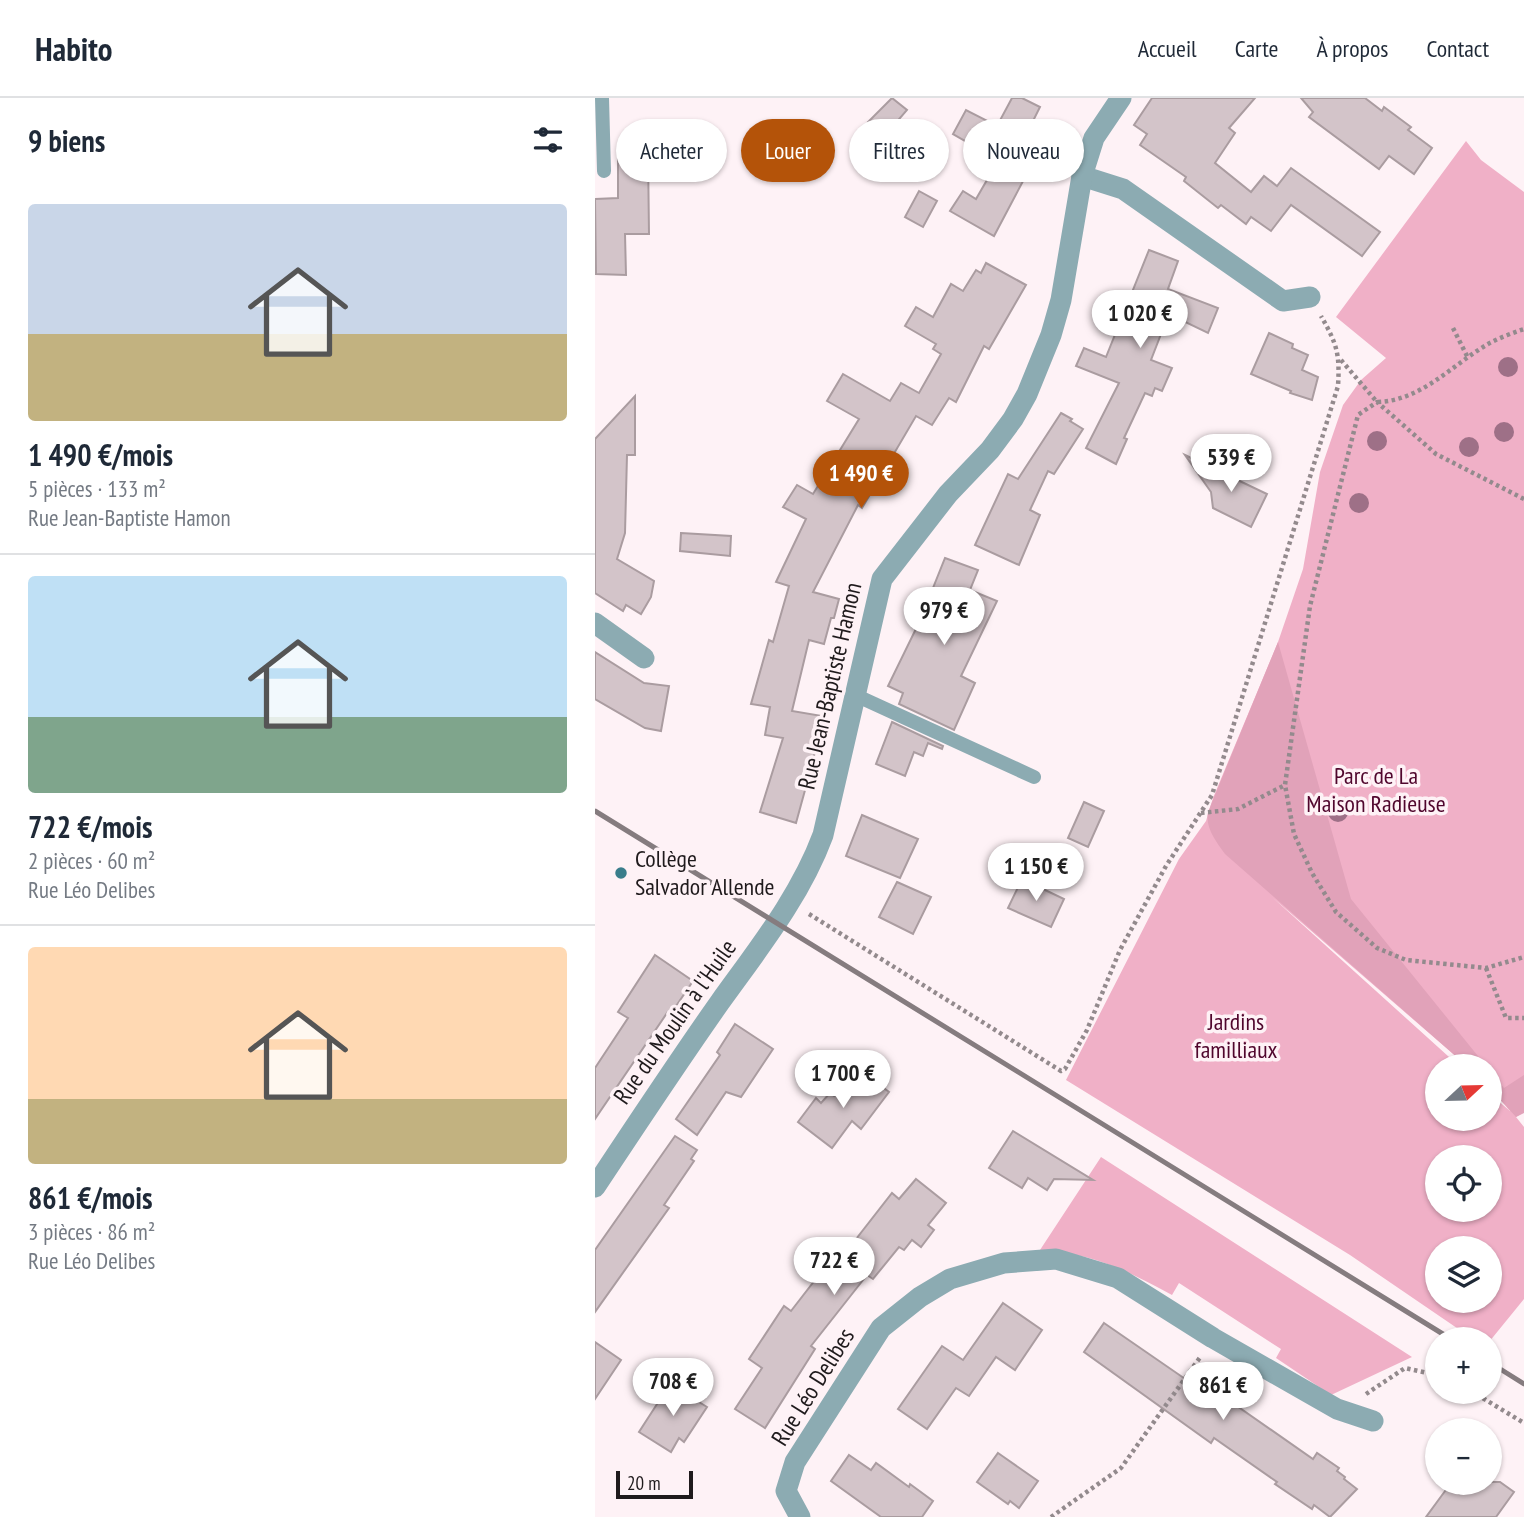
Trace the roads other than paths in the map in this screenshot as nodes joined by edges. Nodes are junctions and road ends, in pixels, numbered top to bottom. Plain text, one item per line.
1 (602, 98) edge
2 (1121, 98) edge
3 (1084, 170) edge
4 (604, 171) dead end
5 (1084, 178) edge
6 (1081, 182) edge
7 (1310, 297) road end
8 (595, 623) edge
9 (644, 657) dead end
10 (855, 695) junction
11 (1034, 777) dead end
12 (776, 922) joint
13 (595, 1187) edge
14 (1373, 1421) dead end
15 (800, 1517) edge

1 - 4 lane
2 - 3 street, Rue Jean-Baptiste Hamon
5 - 7 street
6 - 10 street, Rue Jean-Baptiste Hamon
8 - 9 street
10 - 11 lane
10 - 12 street, Rue Jean-Baptiste Hamon
12 - 13 street, Rue du Moulin à l'Huile
14 - 15 street, Rue Léo Delibes

